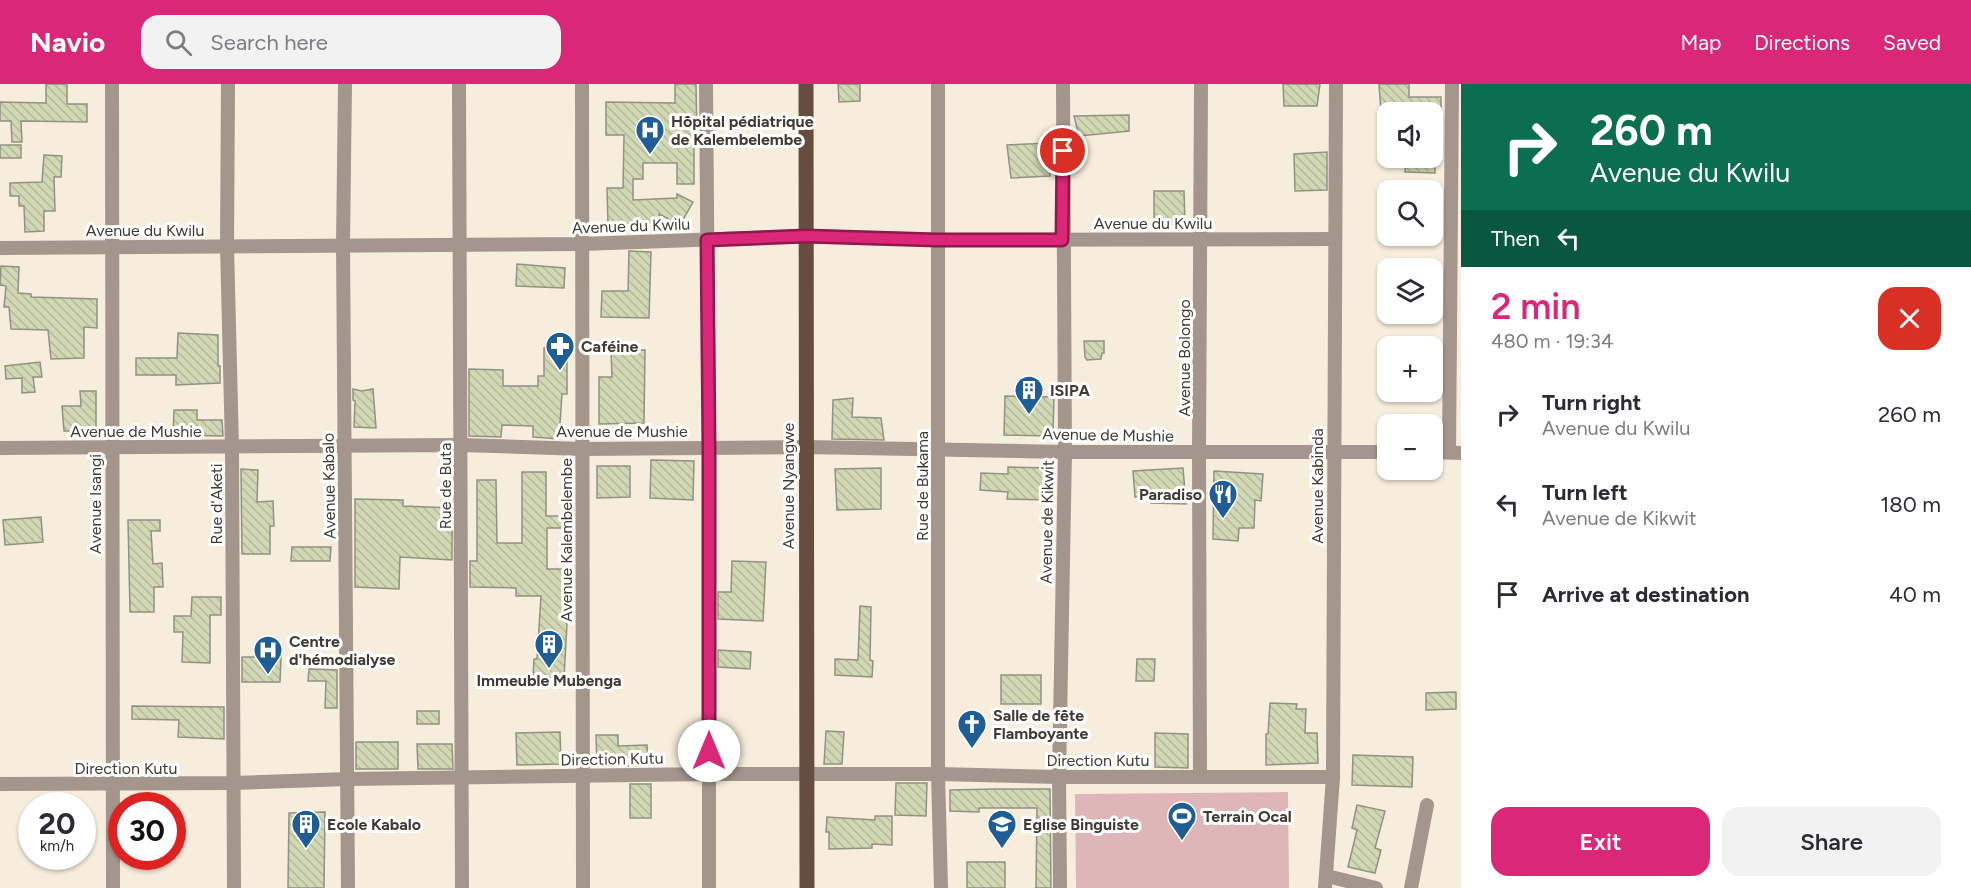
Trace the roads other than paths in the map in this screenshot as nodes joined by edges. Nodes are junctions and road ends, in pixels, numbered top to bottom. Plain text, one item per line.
1 (112, 84) edge
2 (228, 84) edge
3 (345, 84) edge
4 (459, 84) edge
5 (582, 84) edge
6 (706, 84) edge
7 (806, 84) edge
8 (938, 84) edge
9 (1063, 84) edge
10 (1201, 84) edge
11 (1336, 84) edge
12 (1452, 84) edge
13 (805, 236) junction
14 (1201, 238) junction
15 (1335, 239) junction
16 (707, 240) junction
17 (937, 240) junction
18 (1062, 240) junction
19 (582, 244) junction
20 (343, 245) junction
21 (458, 245) junction
22 (227, 246) junction
23 (113, 247) junction
24 (0, 248) edge
25 (461, 445) junction
26 (345, 446) junction
27 (112, 447) junction
28 (232, 447) junction
29 (709, 447) junction
30 (806, 447) junction
31 (0, 448) edge
32 (582, 449) junction
33 (938, 449) junction
34 (1065, 452) junction
35 (1377, 452) edge
36 (1455, 452) edge
37 (1199, 453) junction
38 (1333, 453) junction
39 (709, 774) junction
40 (808, 774) junction
41 (938, 774) junction
42 (1200, 776) junction
43 (462, 777) junction
44 (583, 777) junction
45 (1059, 777) junction
46 (1333, 777) junction
47 (348, 779) junction
48 (233, 783) junction
49 (0, 784) edge
50 (112, 785) junction
51 (1427, 805) dead end
52 (1326, 882) edge
53 (113, 888) edge
54 (234, 888) edge
55 (348, 888) edge
56 (462, 888) edge
57 (583, 888) edge
58 (709, 888) edge
59 (807, 888) edge
60 (941, 888) edge
61 (1060, 888) edge
62 (1376, 888) edge
63 (1411, 888) edge

1 - 23 street, Avenue Isangi
2 - 22 street, Rue d'Aketi
3 - 20 street, Avenue Kabalo
4 - 21 street, Rue de Buta
5 - 19 street, Avenue Kalembelembe
6 - 16 street
7 - 13 main road, Avenue Nyangwe
8 - 17 street, Rue de Bukama
9 - 18 street, Avenue de Kikwit
10 - 14 street, Avenue Bolongo
11 - 15 street, Avenue Kabinda
12 - 36 street
13 - 16 street, Avenue du Kwilu
13 - 17 street, Avenue du Kwilu
13 - 30 main road, Avenue Nyangwe
14 - 15 street, Avenue du Kwilu
14 - 18 street, Avenue du Kwilu
14 - 37 street, Avenue Bolongo
15 - 38 street, Avenue Kabinda
16 - 19 street, Avenue du Kwilu
16 - 29 street
17 - 18 street, Avenue du Kwilu
17 - 33 street, Rue de Bukama
18 - 34 street, Avenue de Kikwit
19 - 21 street, Avenue du Kwilu
19 - 32 street, Avenue Kalembelembe
20 - 21 street, Avenue du Kwilu
20 - 22 street, Avenue du Kwilu
20 - 26 street, Avenue Kabalo
21 - 25 street, Rue de Buta
22 - 23 street, Avenue du Kwilu
22 - 28 street, Rue d'Aketi
23 - 24 street, Avenue du Kwilu
23 - 27 street, Avenue Isangi
25 - 26 street, Avenue de Mushie
25 - 32 street, Avenue de Mushie
25 - 43 street, Rue de Buta
26 - 28 street, Avenue de Mushie
26 - 47 street, Avenue Kabalo
27 - 28 street, Avenue de Mushie
27 - 31 street, Avenue de Mushie
27 - 50 street, Avenue Isangi
28 - 48 street, Rue d'Aketi
29 - 30 street, Avenue de Mushie
29 - 32 street, Avenue de Mushie
29 - 39 street
30 - 33 street, Avenue de Mushie
30 - 40 main road, Avenue Nyangwe
32 - 44 street, Avenue Kalembelembe
33 - 34 street, Avenue de Mushie
33 - 41 street, Rue de Bukama
34 - 37 street, Avenue de Mushie
34 - 45 street, Avenue de Kikwit
35 - 38 street, Avenue de Mushie
37 - 38 street, Avenue de Mushie
37 - 42 street, Avenue Bolongo
38 - 46 street, Avenue Kabinda
39 - 40 street, Direction Kutu
39 - 44 street, Direction Kutu
39 - 58 street
40 - 41 street, Direction Kutu
40 - 59 main road, Avenue Nyangwe
41 - 45 street, Direction Kutu
41 - 60 street, Rue de Bukama
42 - 45 street, Direction Kutu
42 - 46 street, Direction Kutu
43 - 44 street, Direction Kutu
43 - 47 street, Direction Kutu
43 - 56 street, Rue de Buta
44 - 57 street, Avenue Kalembelembe
45 - 61 street, Avenue de Kikwit
46 - 52 street, Avenue Kabinda
47 - 48 street, Direction Kutu
47 - 55 street, Avenue Kabalo
48 - 50 street, Direction Kutu
48 - 54 street, Rue d'Aketi
49 - 50 street, Direction Kutu
50 - 53 street, Avenue Isangi
51 - 63 street
52 - 62 street

